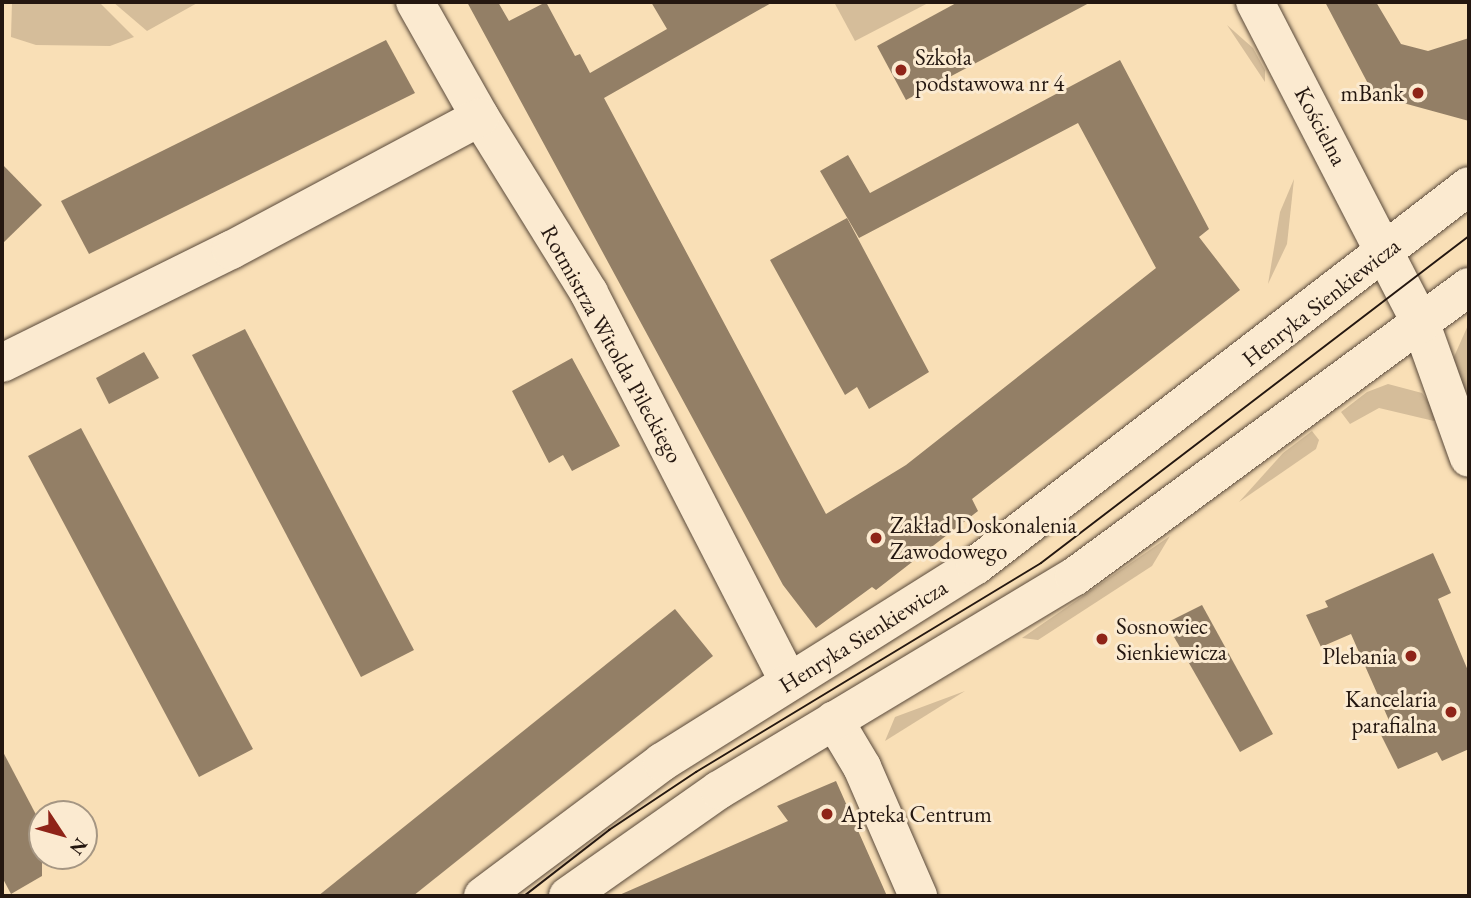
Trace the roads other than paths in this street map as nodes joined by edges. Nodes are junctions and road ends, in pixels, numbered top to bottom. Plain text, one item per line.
1 (415, 2) edge
2 (1255, 2) edge
3 (480, 117) junction
4 (1469, 186) edge
5 (1386, 251) junction
6 (1469, 287) edge
7 (1421, 324) junction
8 (2, 363) edge
9 (1469, 458) edge
10 (789, 681) junction
11 (834, 720) junction
12 (483, 896) edge
13 (568, 896) edge
14 (918, 896) edge

1 - 3 main road, Rotmistrza Witolda Pileckiego
2 - 5 main road, Kościelna
3 - 8 main road
3 - 10 main road, Rotmistrza Witolda Pileckiego
4 - 5 main road, Henryka Sienkiewicza
5 - 7 main road, Kościelna
5 - 10 main road, Henryka Sienkiewicza
6 - 7 main road
7 - 9 main road
7 - 11 main road
10 - 12 main road, Henryka Sienkiewicza
11 - 13 main road
11 - 14 main road

